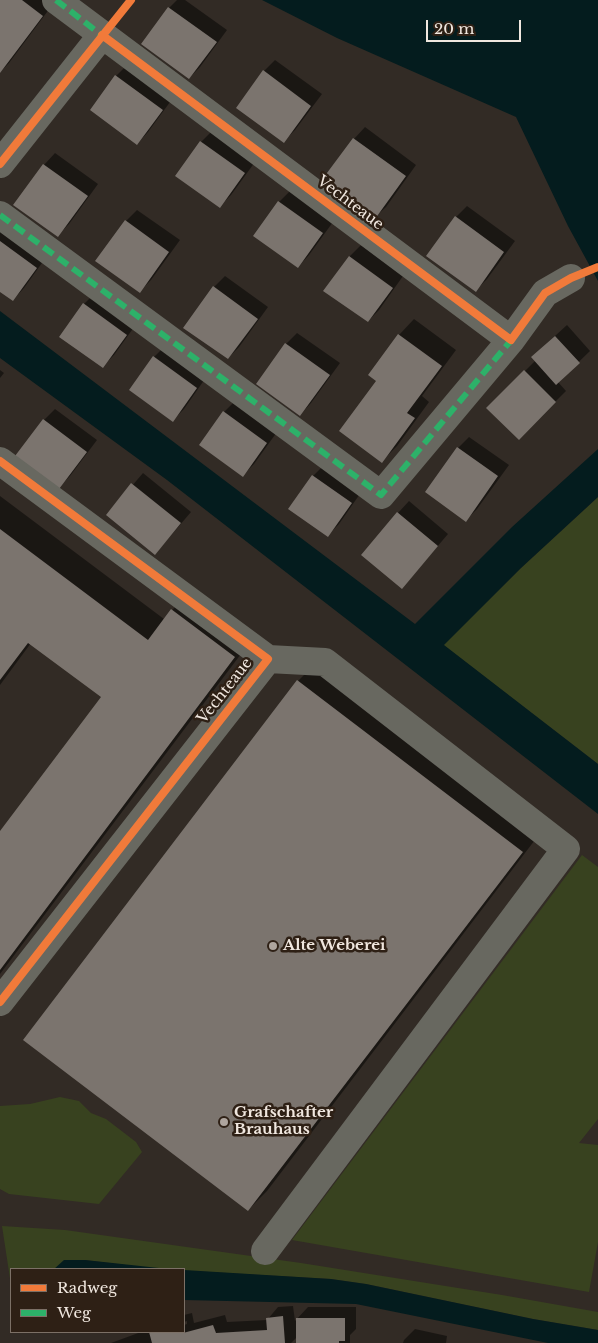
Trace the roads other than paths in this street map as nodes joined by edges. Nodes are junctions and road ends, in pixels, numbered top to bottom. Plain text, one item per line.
1 (56, 0) edge
2 (102, 35) junction
3 (0, 164) edge
4 (0, 215) edge
5 (571, 278) dead end
6 (512, 340) junction
7 (0, 461) edge
8 (268, 659) junction
9 (0, 1002) edge
10 (265, 1251) dead end

1 - 2 street, Vechteaue
2 - 3 street
2 - 6 street, Vechteaue
4 - 6 street
5 - 6 street
7 - 8 street, Vechteaue
8 - 9 street, Vechteaue
8 - 10 street

